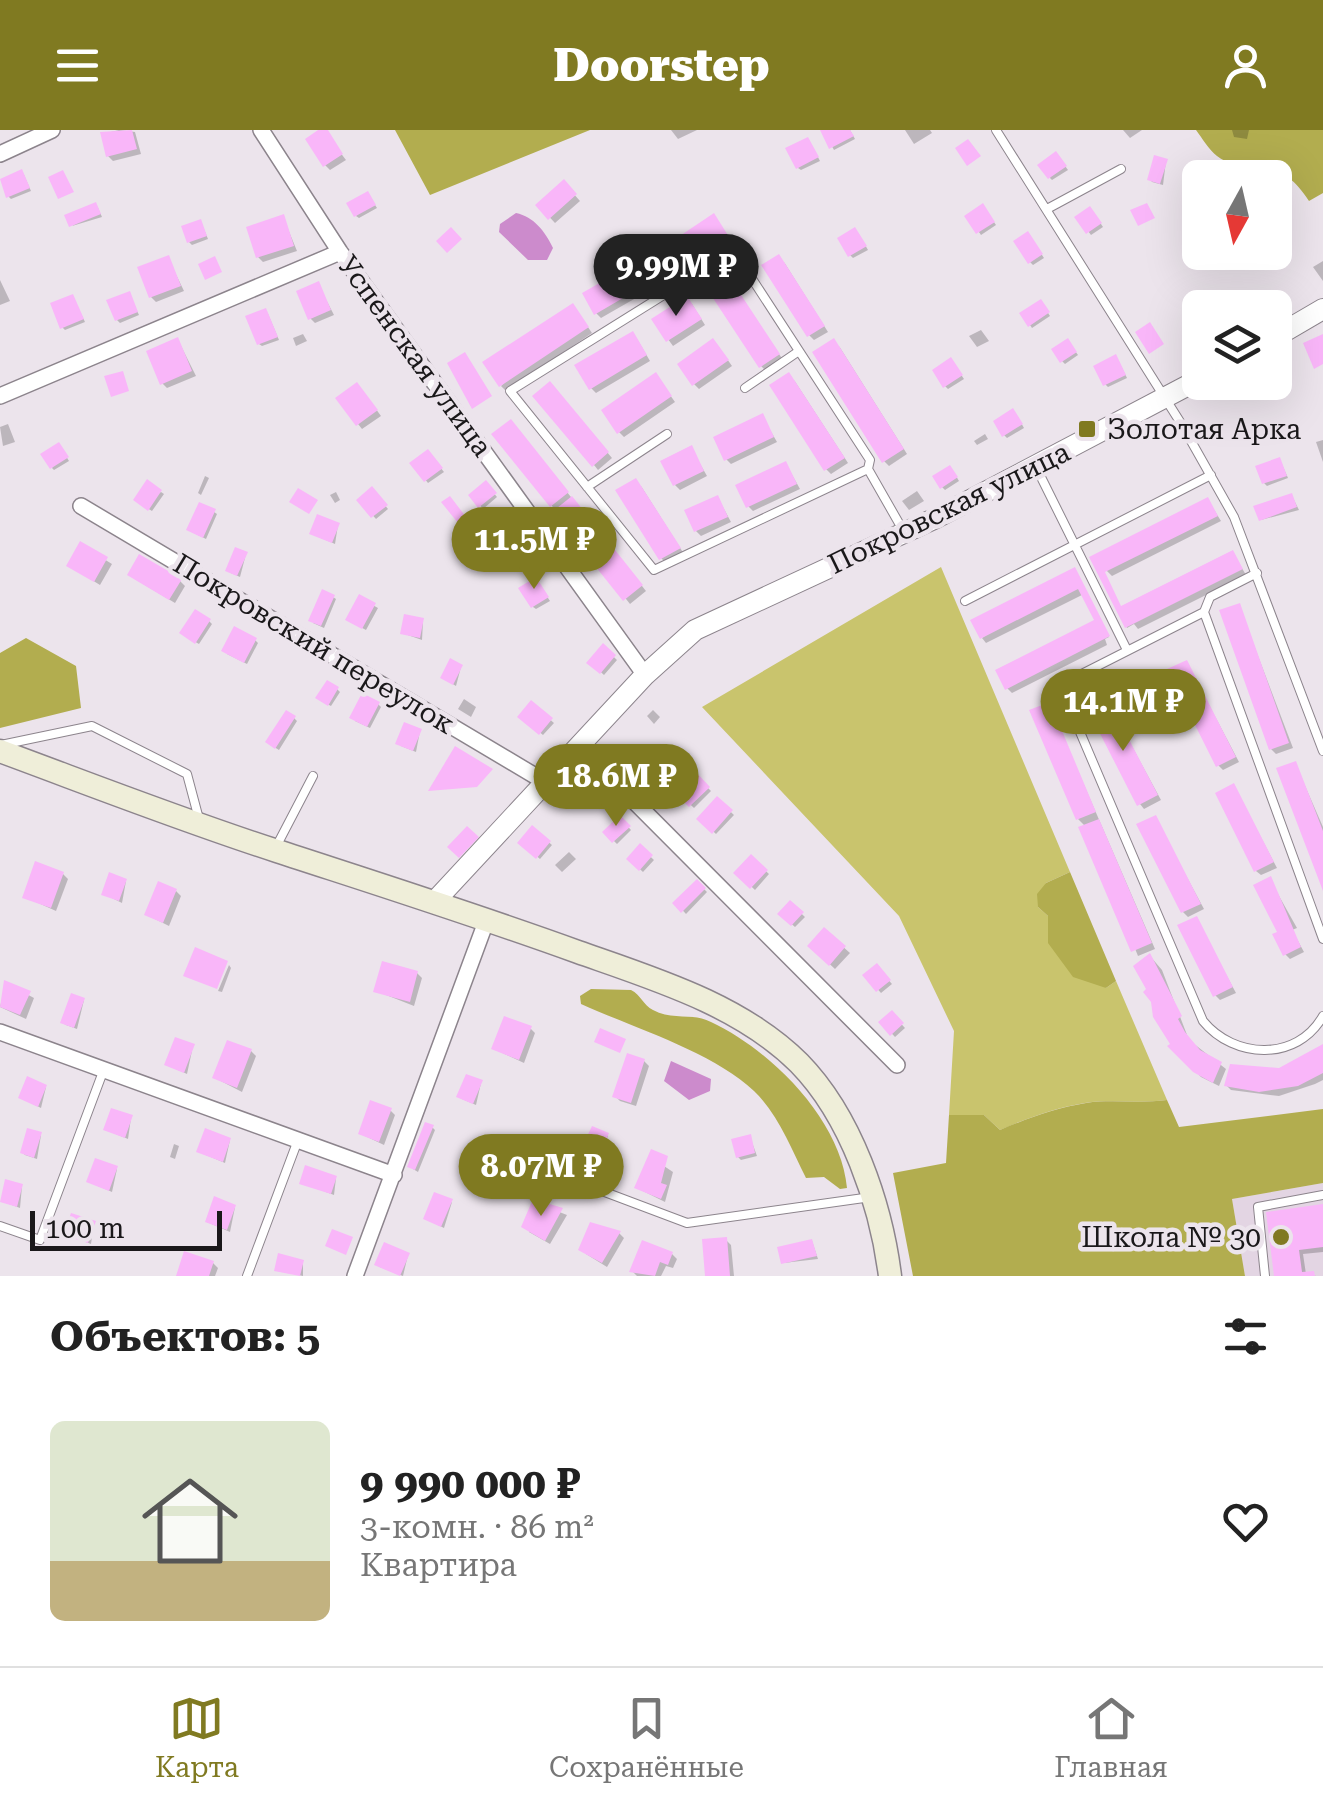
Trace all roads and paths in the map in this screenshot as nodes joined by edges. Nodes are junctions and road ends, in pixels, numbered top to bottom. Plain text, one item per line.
1 (52, 130) edge
2 (261, 130) edge
3 (996, 130) edge
4 (0, 154) edge
5 (1120, 170) dead end
6 (1047, 209) junction
7 (340, 252) junction
8 (1323, 309) edge
9 (1292, 326) edge
10 (799, 351) junction
11 (745, 388) dead end
12 (1182, 390) edge
13 (0, 396) edge
14 (1166, 399) junction
15 (667, 434) dead end
16 (1036, 468) junction
17 (868, 469) junction
18 (1211, 475) junction
19 (587, 488) junction
20 (82, 506) dead end
21 (904, 532) junction
22 (1073, 546) junction
23 (1257, 573) junction
24 (965, 601) dead end
25 (1204, 612) junction
26 (1127, 650) junction
27 (645, 676) junction
28 (0, 748) edge
29 (580, 748) junction
30 (1323, 751) edge
31 (313, 776) dead end
32 (547, 783) junction
33 (200, 824) junction
34 (275, 850) junction
35 (435, 900) junction
36 (487, 919) junction
37 (1323, 939) edge
38 (1323, 1016) edge
39 (0, 1032) edge
40 (898, 1065) dead end
41 (104, 1070) junction
42 (298, 1140) junction
43 (541, 1168) dead end
44 (394, 1175) junction
45 (1323, 1195) edge
46 (871, 1197) junction
47 (0, 1226) edge
48 (247, 1276) edge
49 (355, 1276) edge
50 (890, 1276) edge
51 (1265, 1276) edge

1 - 4 street
2 - 7 street, Успенская улица
3 - 6 lane
5 - 6 lane
6 - 14 lane
7 - 13 street
7 - 27 street, Успенская улица
8 - 9 street
10 - 11 lane
10 - 17 lane
10 - 19 lane
12 - 14 street, Покровская улица
14 - 16 street, Покровская улица
14 - 18 lane
15 - 19 lane
16 - 21 street, Покровская улица
16 - 22 lane
17 - 19 lane
17 - 21 lane
18 - 22 lane
18 - 23 lane
20 - 32 street, Покровский переулок
21 - 27 street, Покровская улица
22 - 24 lane
22 - 26 lane
23 - 25 lane
23 - 30 lane
25 - 26 lane
25 - 37 lane
26 - 38 lane
27 - 29 street, Покровская улица
28 - 33 main road
28 - 33 lane
29 - 32 street, Покровская улица
29 - 40 street
31 - 34 lane
32 - 35 street, Покровская улица
33 - 34 main road
34 - 35 main road
35 - 36 main road
36 - 44 street
36 - 46 main road
39 - 41 street
41 - 42 street
41 - 47 lane
42 - 44 street
42 - 48 lane
43 - 46 lane
44 - 49 street
45 - 51 lane
46 - 50 main road

